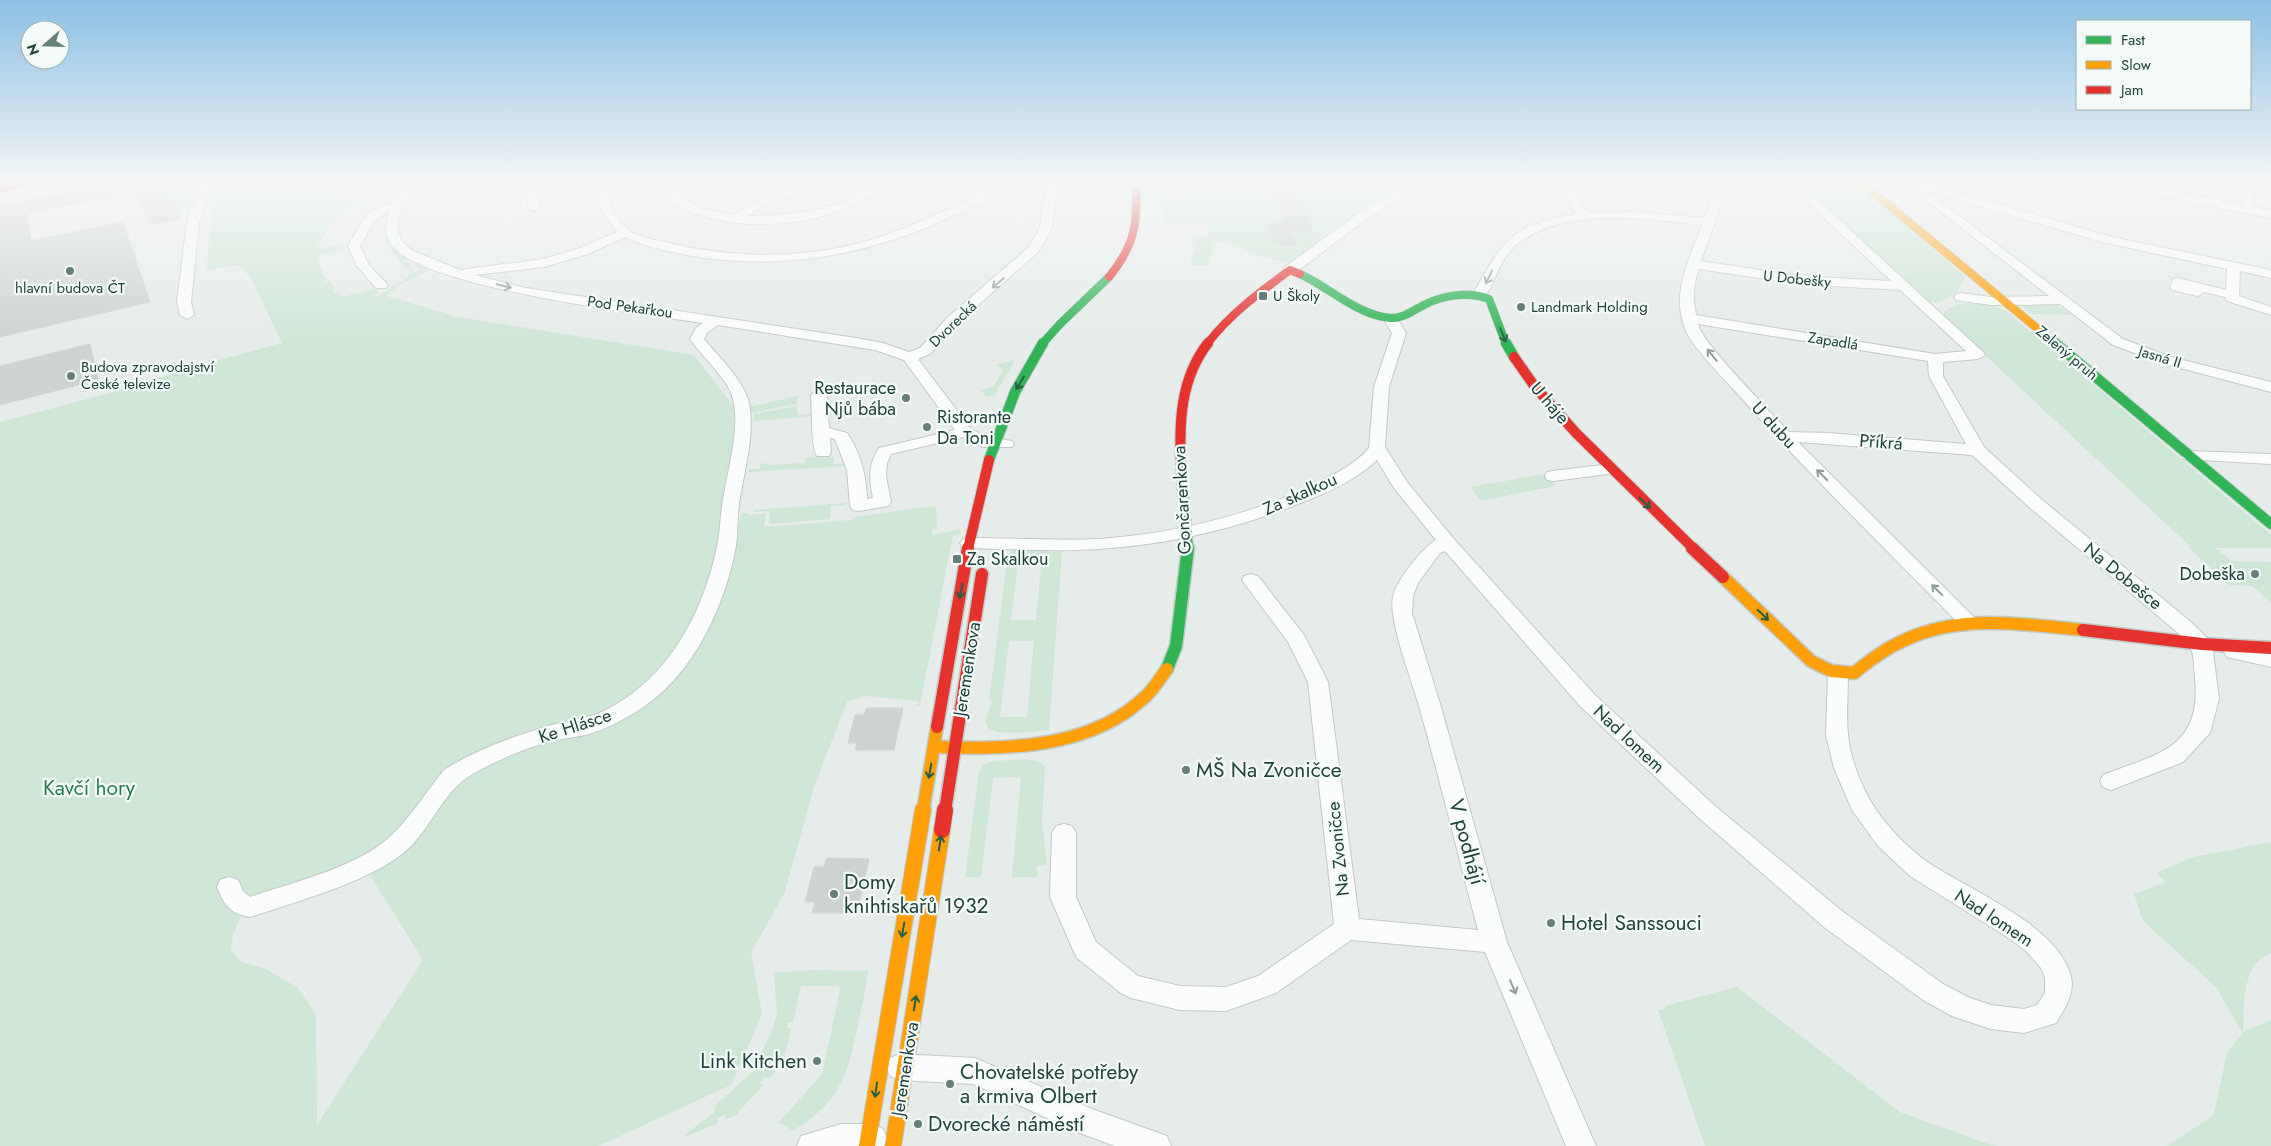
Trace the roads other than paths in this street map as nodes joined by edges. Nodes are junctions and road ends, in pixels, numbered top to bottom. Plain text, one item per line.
1 (191, 236) edge
2 (359, 236) edge
3 (394, 236) edge
4 (617, 236) edge
5 (636, 236) edge
6 (894, 236) edge
7 (1041, 236) edge
8 (1135, 236) edge
9 (1143, 236) edge
10 (1335, 236) edge
11 (1521, 236) edge
12 (1704, 236) edge
13 (1849, 236) edge
14 (1926, 236) edge
15 (1978, 236) edge
16 (2098, 236) edge
17 (1693, 264) junction
18 (2234, 266) junction
19 (1290, 270) junction
20 (457, 274) junction
21 (2271, 274) edge
22 (382, 285) dead end
23 (1902, 286) junction
24 (2198, 292) dead end
25 (1480, 294) junction
26 (2232, 295) junction
27 (1961, 296) dead end
28 (2003, 300) junction
29 (2062, 300) junction
30 (2271, 311) edge
31 (187, 315) dead end
32 (1390, 318) junction
33 (1689, 318) junction
34 (717, 320) junction
35 (909, 357) junction
36 (1935, 358) junction
37 (2271, 387) edge
38 (819, 395) dead end
39 (820, 431) junction
40 (965, 432) junction
41 (1784, 438) junction
42 (1001, 447) junction
43 (1377, 447) junction
44 (1977, 450) junction
45 (823, 453) dead end
46 (2190, 456) junction
47 (2271, 459) edge
48 (1610, 469) junction
49 (1553, 476) dead end
50 (2271, 524) edge
51 (1186, 530) junction
52 (1447, 542) junction
53 (983, 545) junction
54 (1251, 580) dead end
55 (1971, 624) junction
56 (2201, 644) junction
57 (2271, 648) edge
58 (2271, 660) edge
59 (1838, 674) junction
60 (934, 747) junction
61 (954, 748) junction
62 (2111, 782) dead end
63 (1064, 832) dead end
64 (229, 888) dead end
65 (1347, 929) junction
66 (1494, 942) junction
67 (892, 1066) junction
68 (881, 1142) edge
69 (812, 1146) edge
70 (1156, 1146) edge
71 (1581, 1146) edge

1 - 31 street
2 - 22 street
3 - 20 street, Pod Pekařkou
4 - 20 street
5 - 6 street
7 -> 35 street, Dvorecká
8 -> 42 street, Jeremenkova
9 - 42 street, Jeremenkova
10 - 19 street, Gončarenkova
11 -> 25 street
12 - 17 street, U dubu
13 - 23 street
14 - 28 street, Zelený pruh
15 - 29 street, Jasná II
16 - 18 street
17 - 23 street, U Dobešky
17 - 33 street, U dubu
18 - 21 street
18 - 26 street
19 - 32 street
19 - 51 street, Gončarenkova
20 -> 34 street, Pod Pekařkou
23 - 36 street, Zapadlá
24 - 26 street
25 - 32 street
25 -> 48 street, U háje
26 - 30 street
27 - 28 street
28 - 29 street
28 - 46 street, Zelený pruh
29 - 37 street, Jasná II
32 - 43 street
33 - 36 street, Zapadlá
41 -> 33 street, U dubu
34 - 35 street, Pod Pekařkou
34 - 64 street, Ke Hlásce
35 - 40 street, Dvorecká
36 - 44 street, Na Dobešce
38 - 39 street
39 - 40 street
39 - 45 street
40 - 42 street, Dvorecká
41 - 44 street, Příkrá
55 -> 41 street, U dubu
42 - 53 street, Jeremenkova
43 - 51 street, Za skalkou
43 - 52 street, Nad lomem
44 - 56 street, Na Dobešce
46 - 47 street
46 - 50 street, Zelený pruh
48 - 49 street
48 -> 59 street, U háje
51 - 53 street, Za skalkou
51 - 61 street, Gončarenkova
52 - 59 street, Nad lomem
52 - 66 street, V podhájí
53 -> 60 street, Jeremenkova
53 - 61 street, Jeremenkova
54 - 65 street, Na Zvoničce
55 - 56 street
55 - 59 street
56 - 57 street
56 - 58 street
56 - 62 street
60 - 61 street, Gončarenkova
60 -> 67 street, Jeremenkova
67 -> 61 street, Jeremenkova
63 - 65 street
65 - 66 street
66 -> 71 street, V podhájí
67 - 68 street, Jeremenkova
67 -> 68 street, Jeremenkova
67 - 70 street
68 - 69 street

